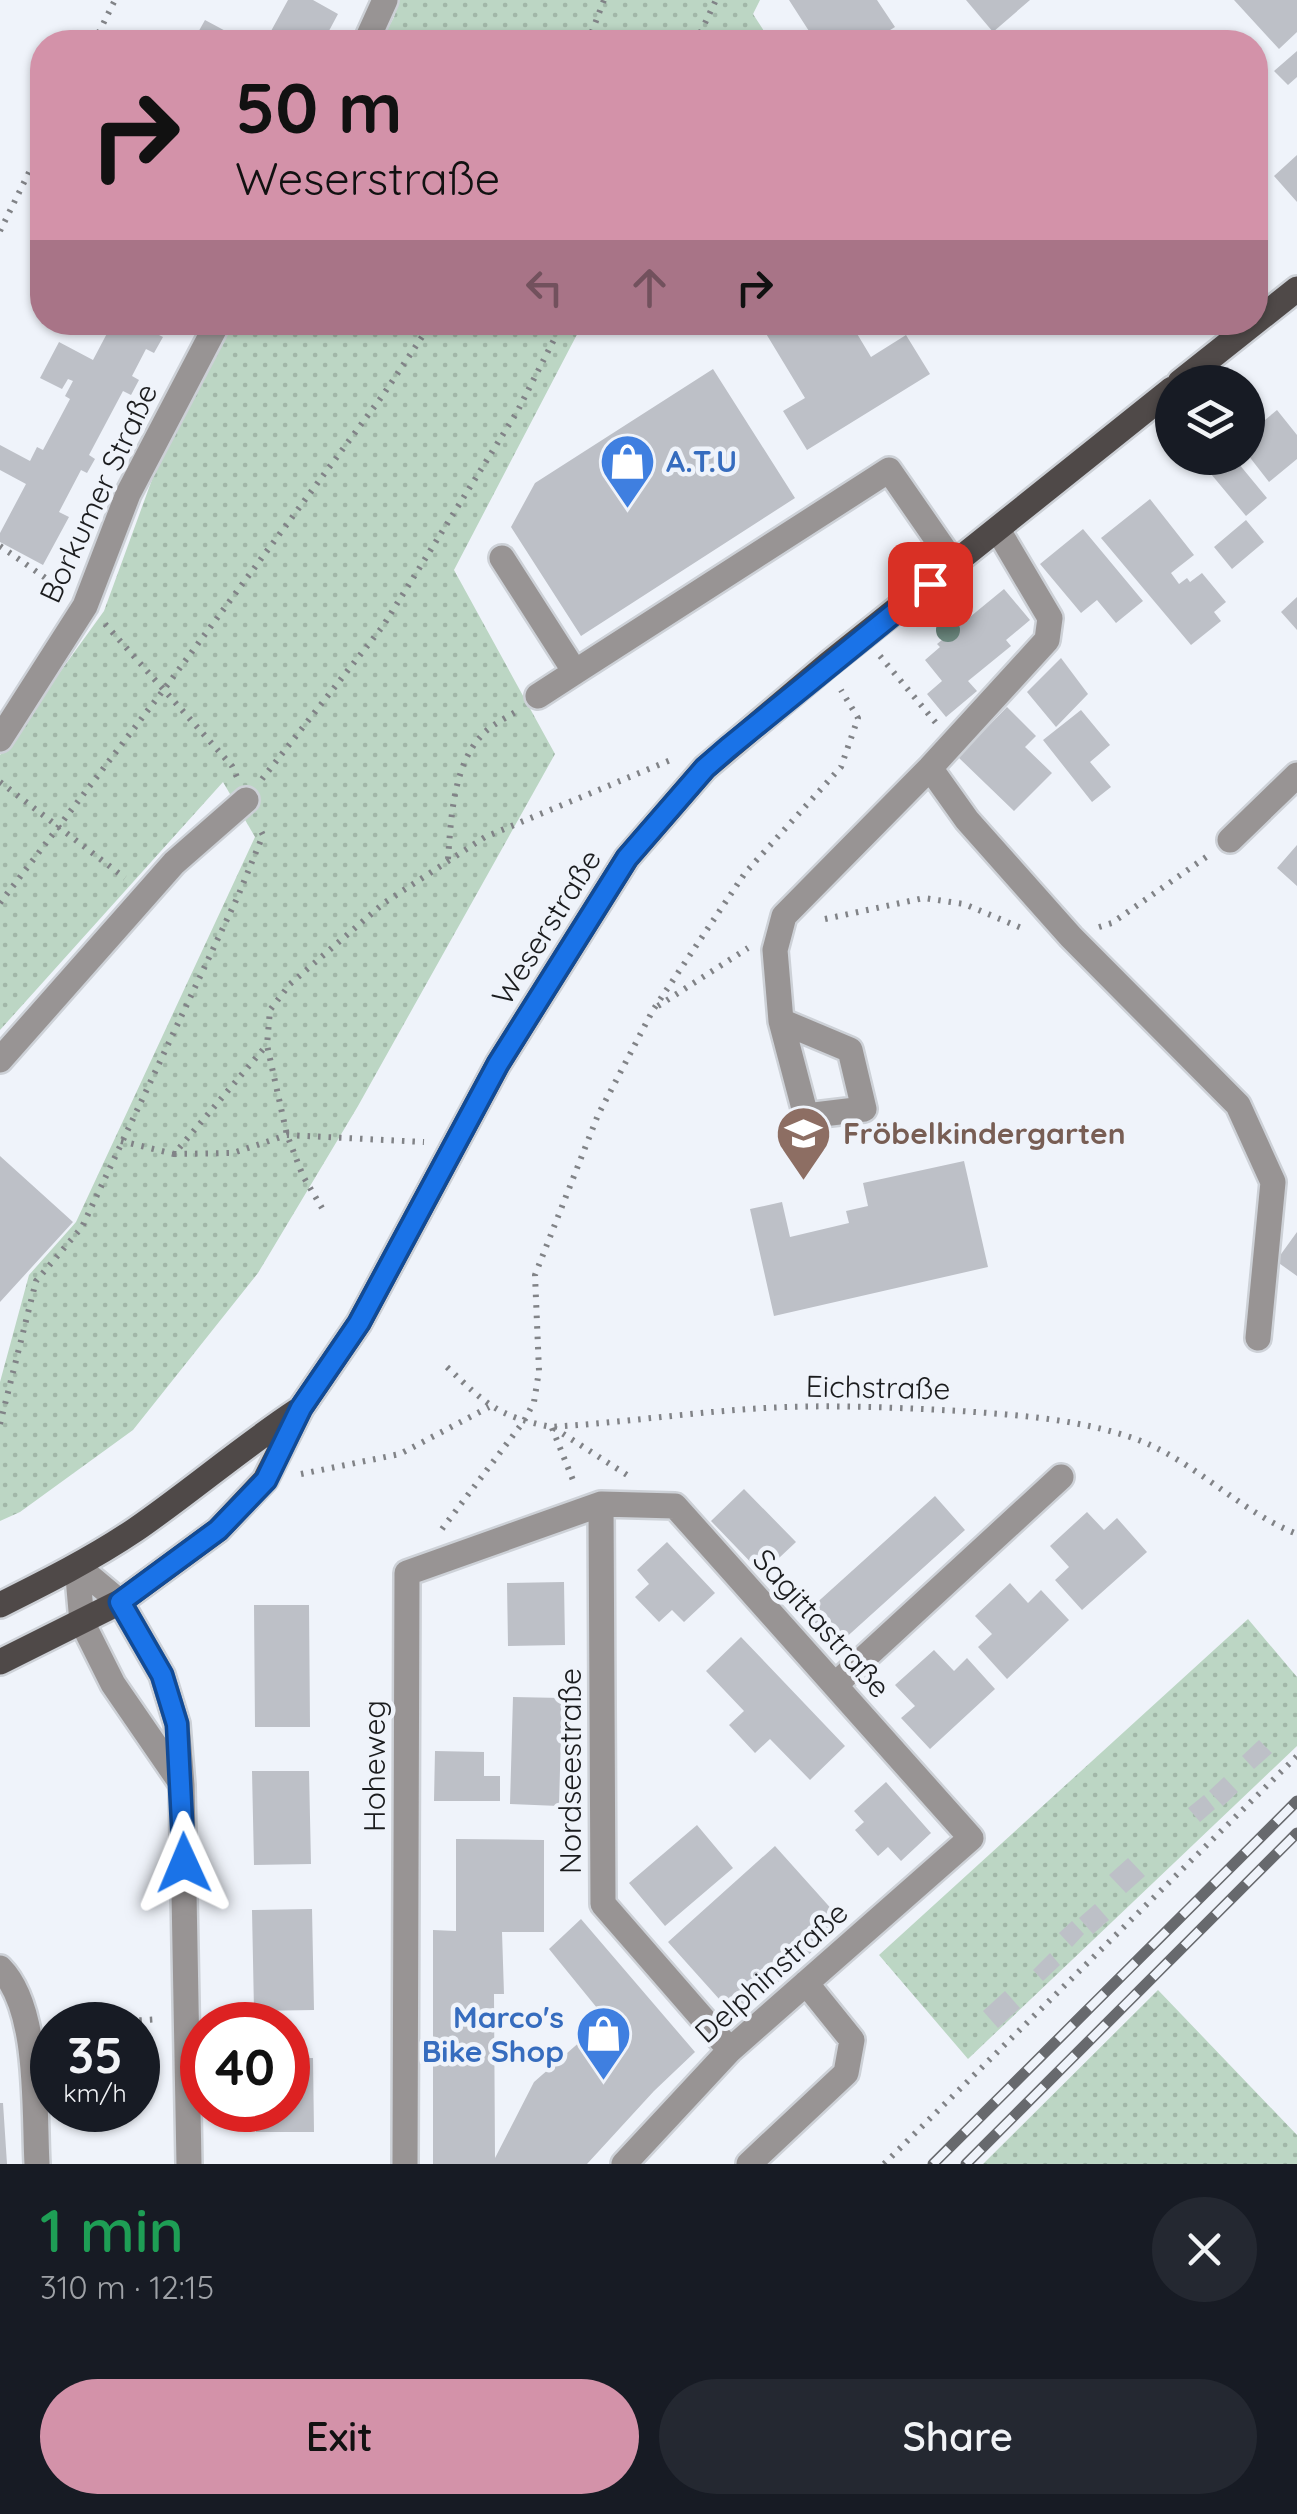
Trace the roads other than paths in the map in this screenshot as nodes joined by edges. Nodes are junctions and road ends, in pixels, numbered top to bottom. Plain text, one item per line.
1 (385, 0) edge
2 (371, 30) edge
3 (1297, 288) edge
4 (1268, 311) edge
5 (211, 335) edge
6 (1238, 335) edge
7 (1201, 365) edge
8 (1155, 403) edge
9 (998, 530) junction
10 (502, 558) dead end
11 (954, 564) junction
12 (575, 672) junction
13 (538, 696) road end
14 (0, 739) edge
15 (930, 768) junction
16 (1297, 775) edge
17 (246, 800) road end
18 (1230, 840) road end
19 (781, 1020) dead end
20 (0, 1060) edge
21 (1258, 1338) dead end
22 (301, 1408) junction
23 (1061, 1476) dead end
24 (601, 1504) junction
25 (77, 1566) junction
26 (120, 1602) junction
27 (0, 1605) edge
28 (82, 1622) junction
29 (0, 1662) edge
30 (834, 1686) junction
31 (182, 1785) junction
32 (971, 1838) joint
33 (0, 1968) edge
34 (806, 1984) junction
35 (730, 2050) junction
36 (37, 2164) edge
37 (189, 2164) edge
38 (405, 2164) edge
39 (624, 2164) edge
40 (748, 2164) edge

1 - 2 street
3 - 4 main road
5 - 14 street, Borkumer Straße
6 - 7 main road
8 - 9 main road, Weserstraße
9 - 11 main road, Weserstraße
9 - 15 street
10 - 12 street
11 - 12 street
11 - 22 main road, Weserstraße
12 - 13 street
15 - 19 street
15 - 21 street
16 - 18 street
17 - 20 street
22 - 25 main road, Weserstraße
22 - 26 main road, Weserstraße
23 - 30 street
24 - 30 street, Sagittastraße
24 - 35 street, Nordseestraße
24 - 38 street, Hoheweg
25 - 26 street
25 - 27 main road, Weserstraße
25 - 28 street
26 - 28 main road, Weserstraße
26 - 31 street
28 - 29 main road, Weserstraße
28 - 31 street
30 - 32 street, Sagittastraße
31 - 37 street
32 - 34 street, Delphinstraße
33 - 36 street
34 - 35 street, Delphinstraße
34 - 40 street
35 - 39 street, Delphinstraße

